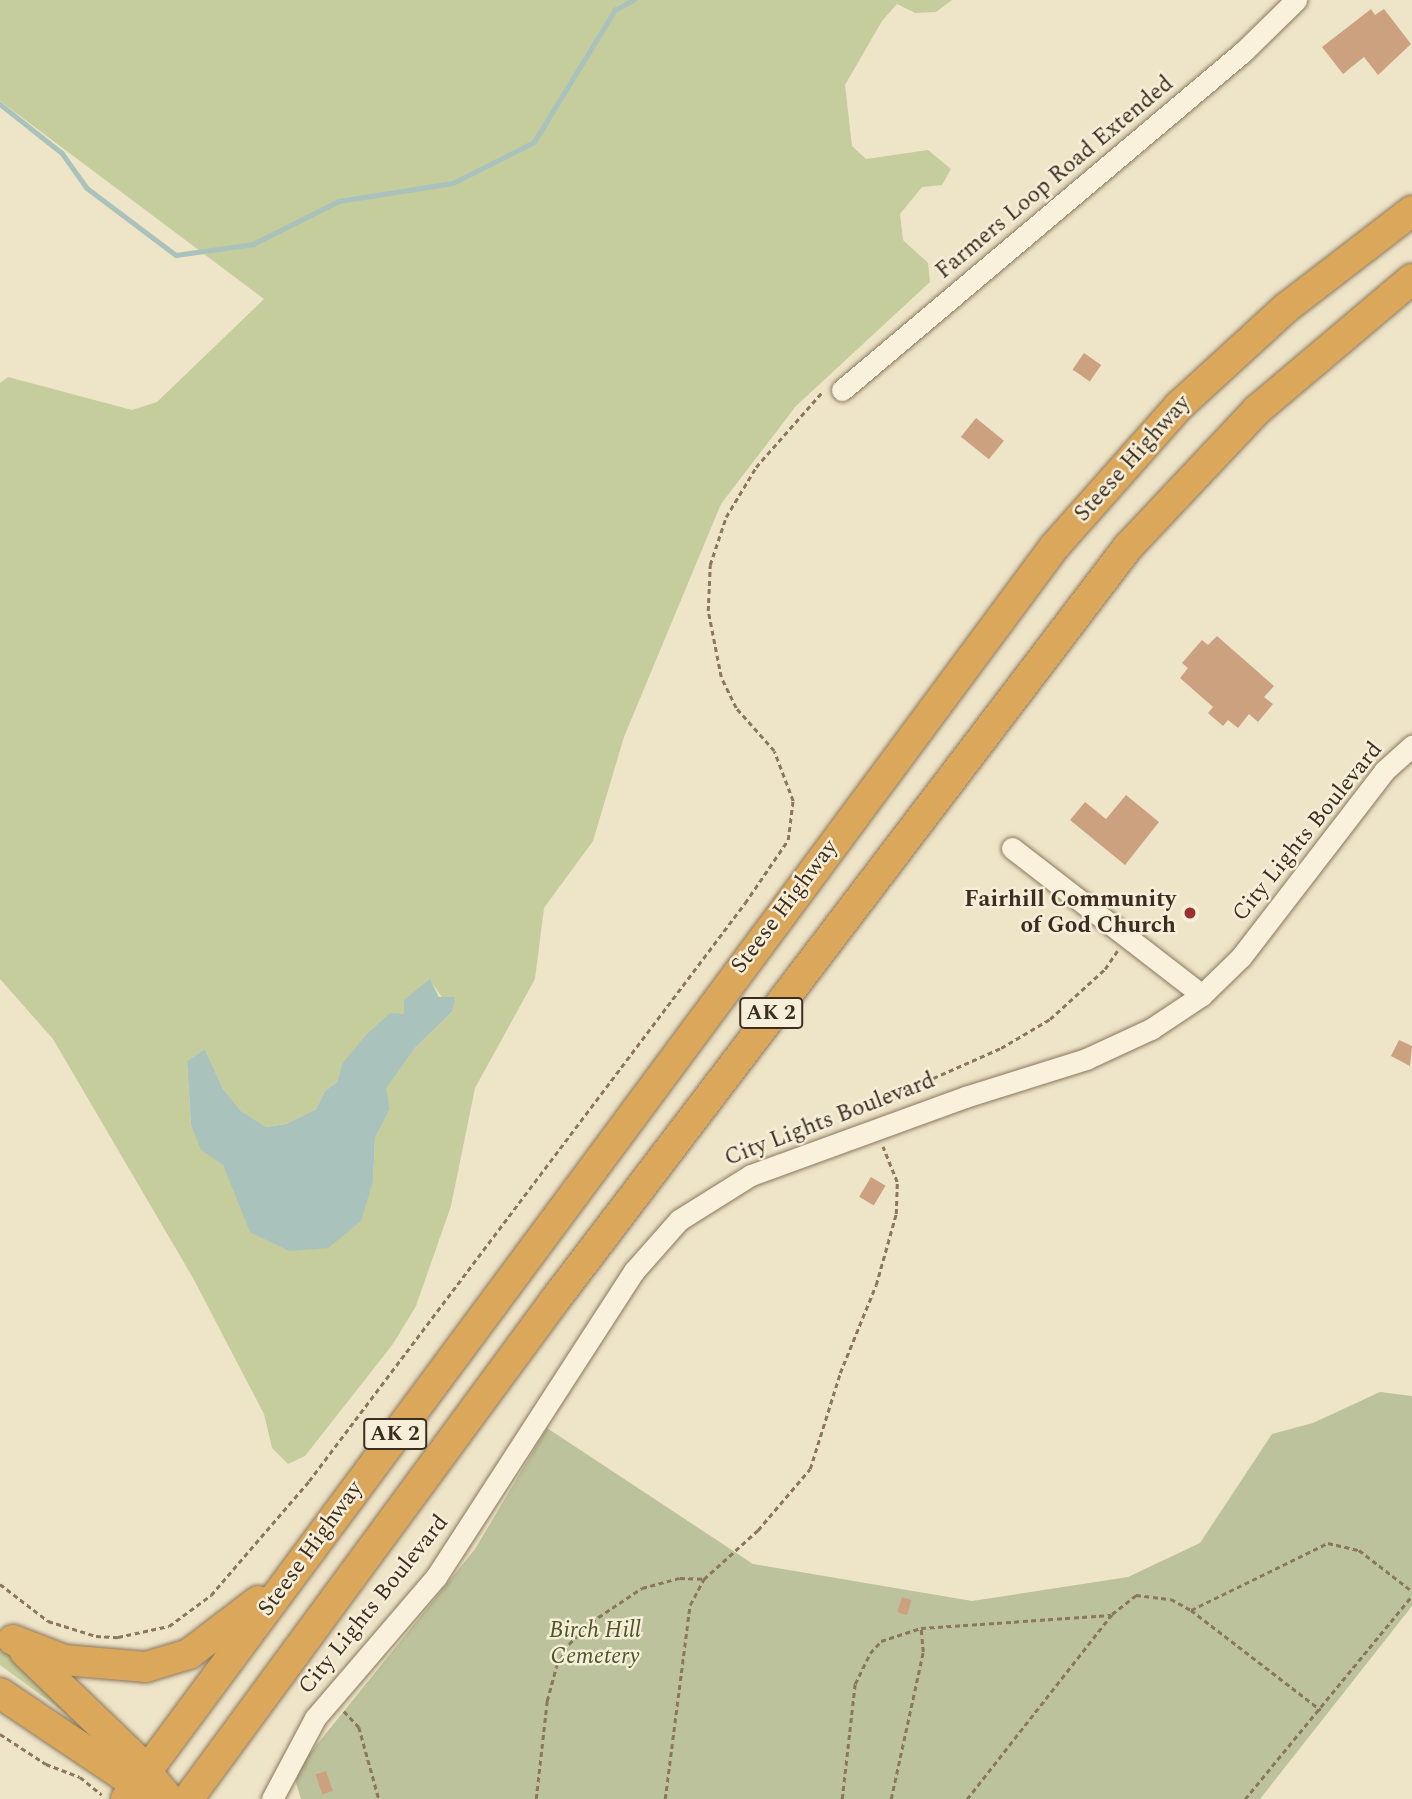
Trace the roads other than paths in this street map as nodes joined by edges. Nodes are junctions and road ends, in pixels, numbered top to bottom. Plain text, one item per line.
1 (1296, 0) edge
2 (1412, 211) edge
3 (1412, 279) edge
4 (838, 386) road end
5 (1412, 746) edge
6 (1012, 848) dead end
7 (1202, 995) junction
8 (299, 1567) junction
9 (6, 1635) edge
10 (0, 1693) edge
11 (134, 1790) edge
12 (169, 1799) edge
13 (188, 1799) edge
14 (272, 1799) edge

1 - 4 street, Farmers Loop Road Extended
2 - 8 highway, Steese Highway / AK 2
3 - 13 highway, Steese Highway / AK 2
5 - 7 street, City Lights Boulevard
6 - 7 street
7 - 14 street, City Lights Boulevard
8 - 9 highway
8 - 11 highway, Steese Highway / AK 2
9 - 11 highway
10 - 11 highway
11 - 12 highway

